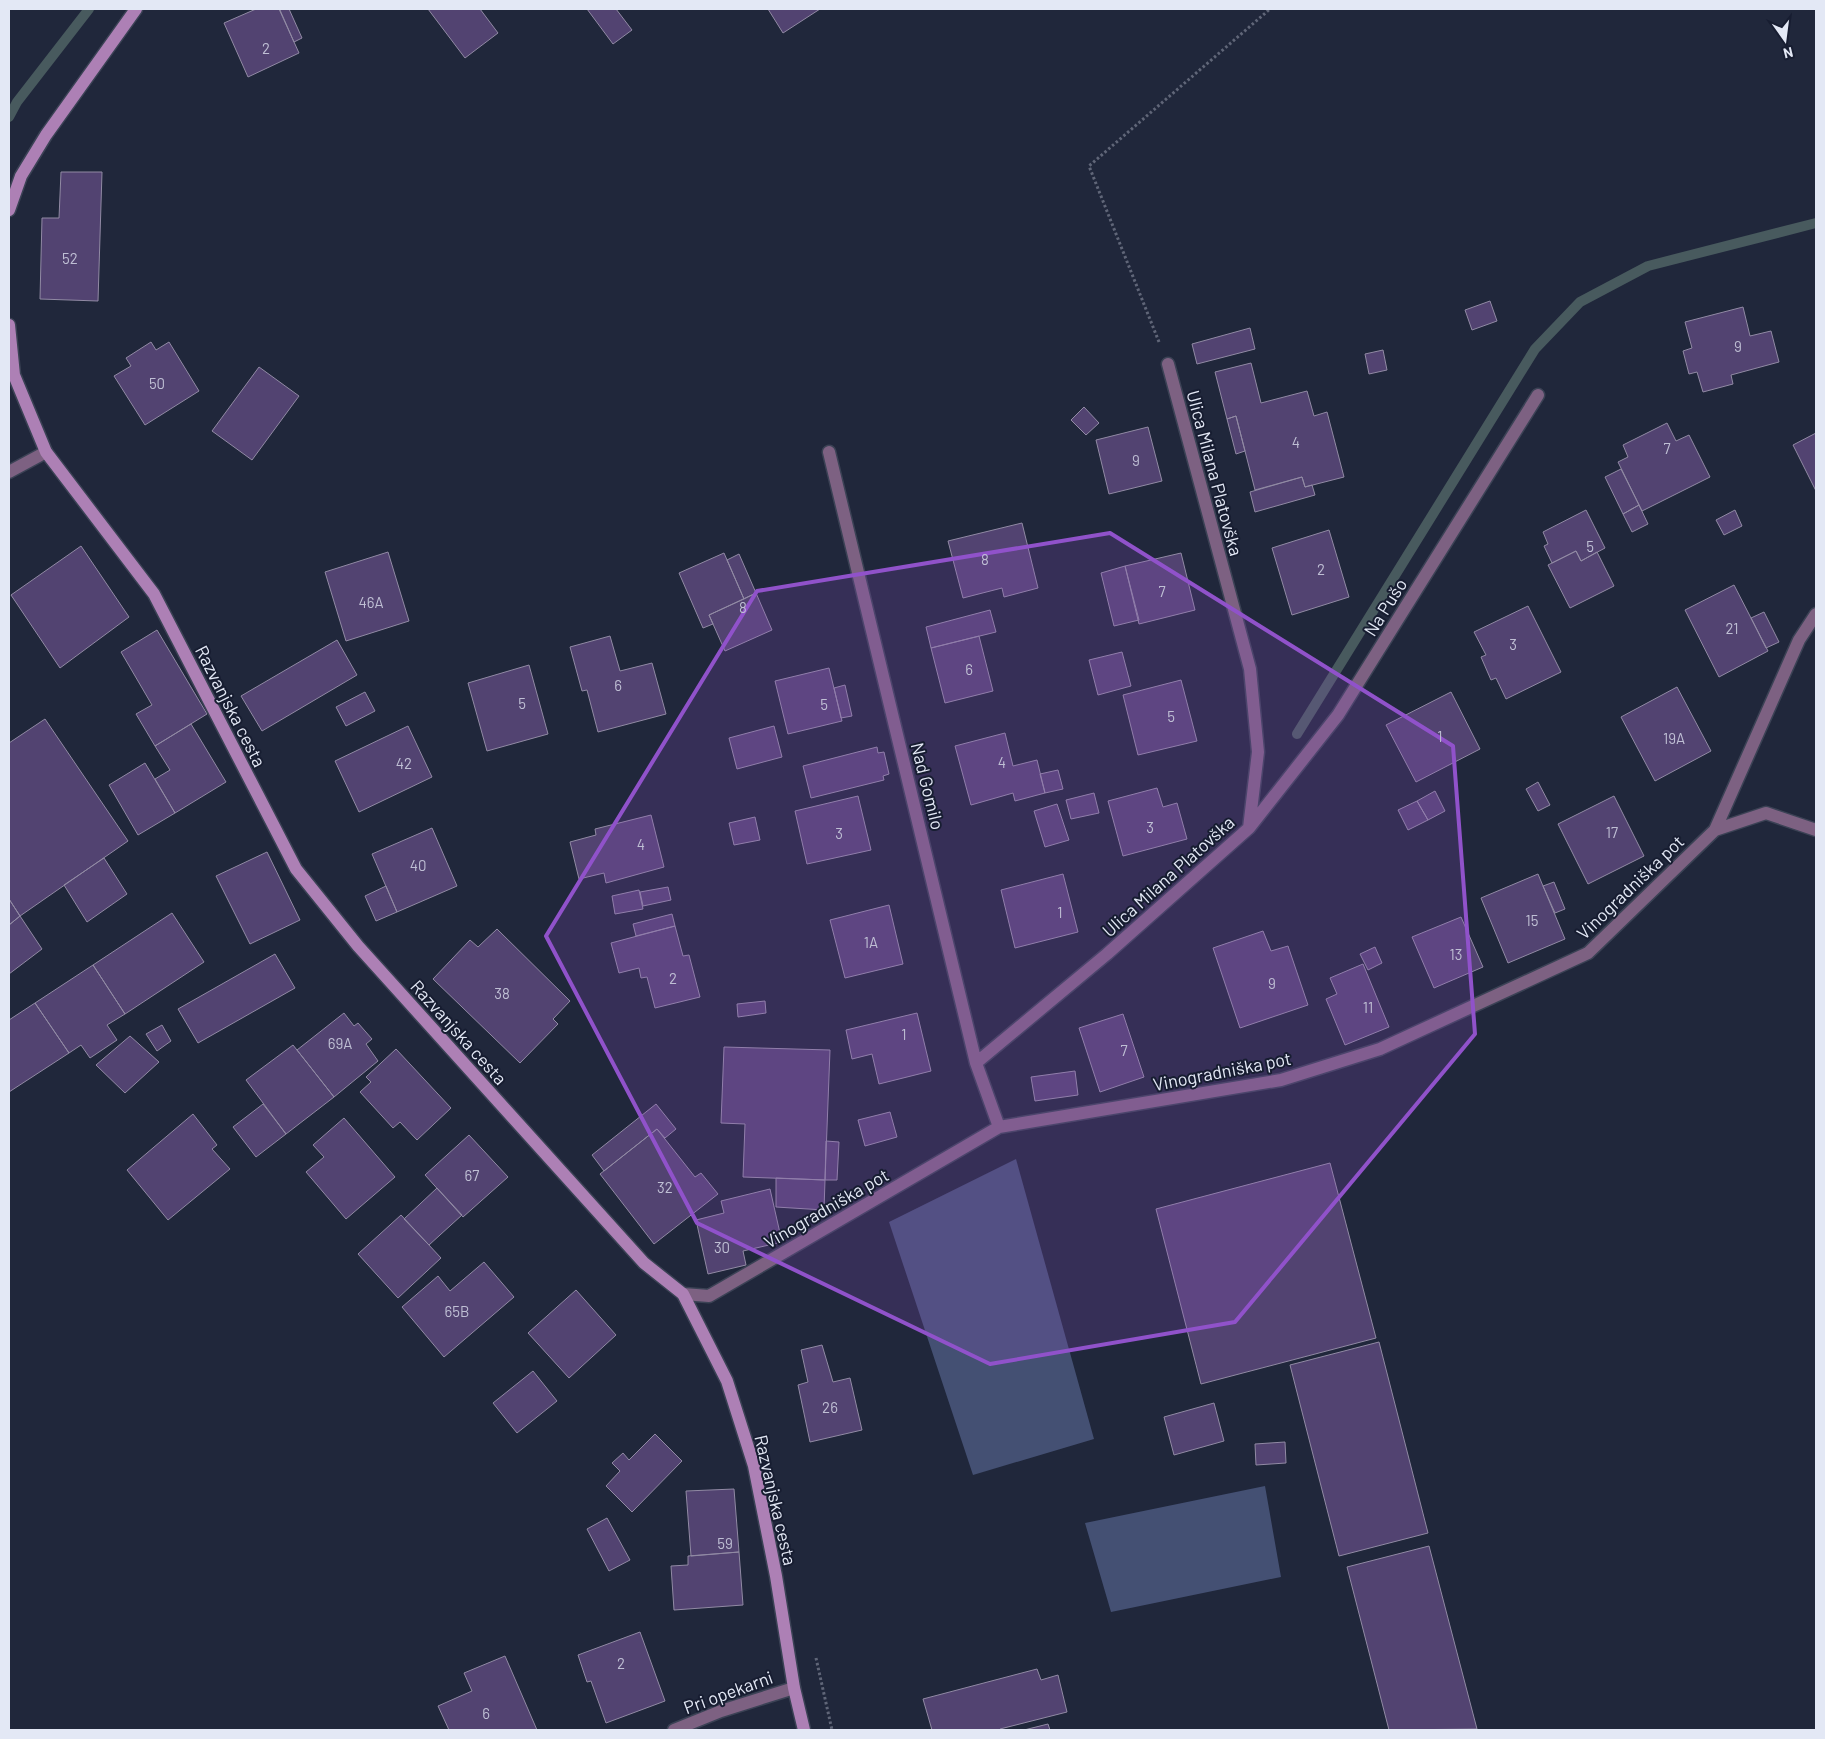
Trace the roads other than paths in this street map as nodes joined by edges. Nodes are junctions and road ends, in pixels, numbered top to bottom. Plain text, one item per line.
1 (136, 9) edge
2 (9, 210) edge
3 (9, 325) edge
4 (1168, 364) road end
5 (11, 374) edge
6 (1538, 395) dead end
7 (46, 452) junction
8 (829, 452) dead end
9 (9, 472) edge
10 (1816, 614) edge
11 (1249, 828) junction
12 (1714, 830) junction
13 (1816, 830) edge
14 (976, 1063) junction
15 (999, 1126) junction
16 (683, 1294) junction
17 (794, 1688) junction
18 (674, 1730) edge
19 (804, 1730) edge

1 - 2 street
3 - 5 street, Razvanjska cesta
4 - 11 street, Ulica Milana Platovška
5 - 7 street, Razvanjska cesta
6 - 11 street, Na Pušo
7 - 9 street
7 - 16 street, Razvanjska cesta
8 - 14 street, Nad Gomilo
10 - 12 street, Vinogradniška pot
11 - 14 street, Ulica Milana Platovška
12 - 13 street, Vinogradniška pot
12 - 15 street, Vinogradniška pot
14 - 15 street, Nad Gomilo
15 - 16 street, Vinogradniška pot
16 - 17 street, Razvanjska cesta
17 - 18 street, Pri opekarni
17 - 19 street, Razvanjska cesta

